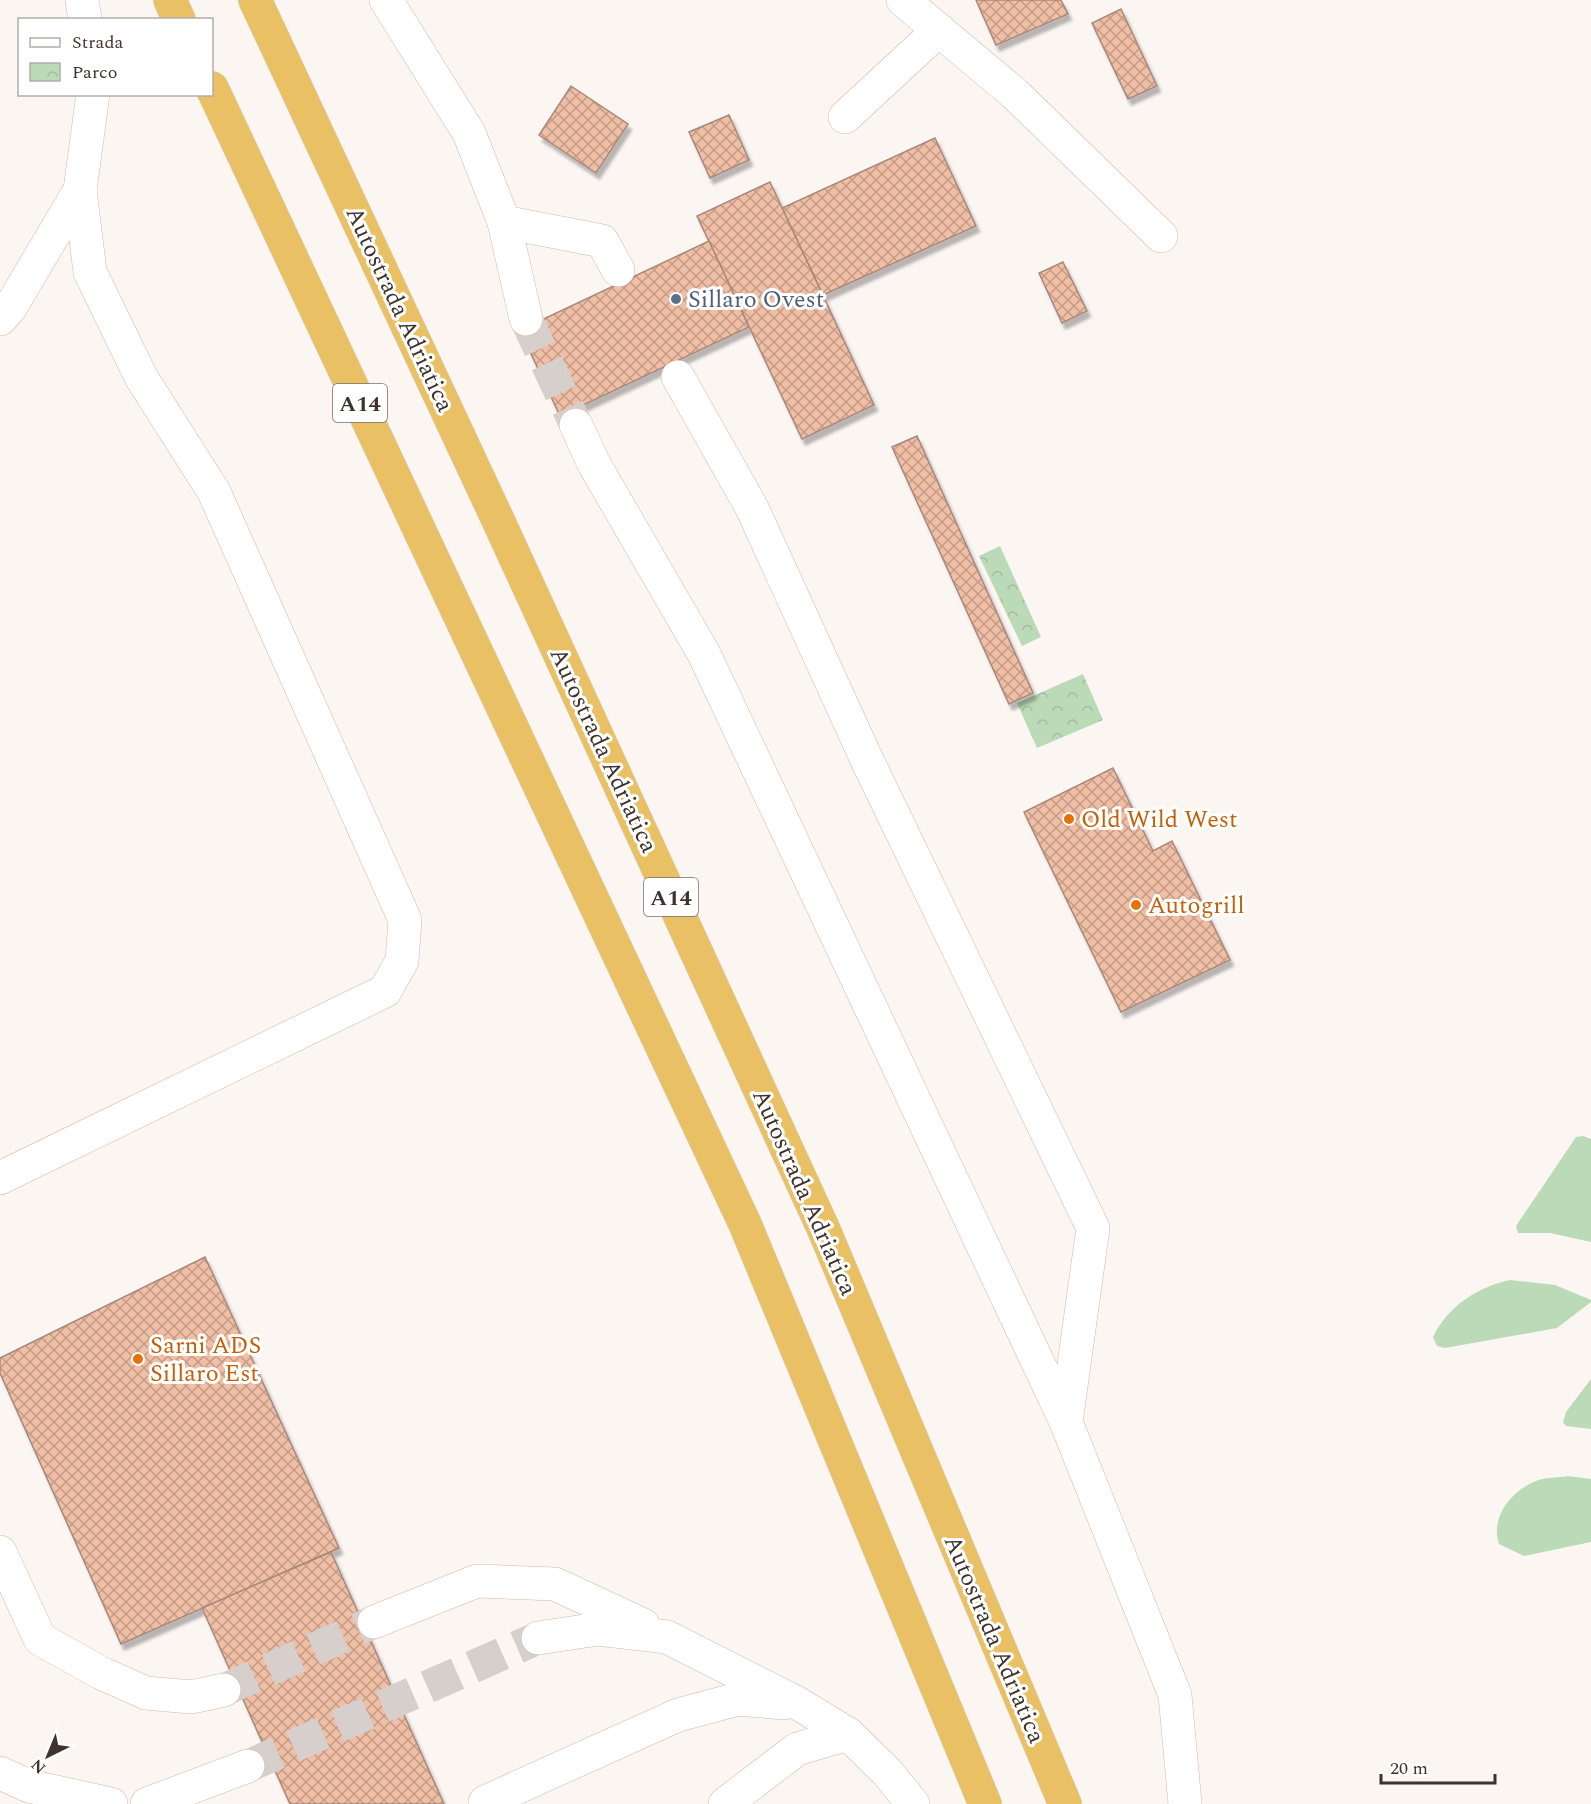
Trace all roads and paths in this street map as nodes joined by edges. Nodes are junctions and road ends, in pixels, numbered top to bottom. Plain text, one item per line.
1 (82, 0) edge
2 (170, 0) edge
3 (255, 0) edge
4 (386, 0) edge
5 (903, 0) edge
6 (85, 18) edge
7 (178, 18) edge
8 (939, 30) junction
9 (213, 90) edge
10 (93, 96) edge
11 (845, 117) dead end
12 (80, 190) junction
13 (504, 222) junction
14 (1161, 236) dead end
15 (618, 270) dead end
16 (0, 319) edge
17 (526, 319) tunnel mouth
18 (678, 377) dead end
19 (576, 426) tunnel mouth
20 (0, 1178) edge
21 (1066, 1422) junction
22 (0, 1552) edge
23 (374, 1622) tunnel mouth
24 (667, 1637) junction
25 (538, 1638) tunnel mouth
26 (224, 1690) tunnel mouth
27 (800, 1704) junction
28 (848, 1734) junction
29 (248, 1766) tunnel mouth
30 (0, 1773) edge
31 (485, 1802) dead end
32 (111, 1804) edge
33 (147, 1804) edge
34 (725, 1804) edge
35 (913, 1804) edge
36 (985, 1804) edge
37 (1065, 1804) edge
38 (1185, 1804) edge

1 - 6 lane
2 - 7 highway
3 - 37 highway, Autostrada Adriatica / A14
4 - 13 lane
5 - 8 lane
8 - 11 lane
8 - 14 lane
9 - 36 highway, A14
10 - 12 lane
12 - 16 lane
12 - 20 lane
13 - 15 lane
13 - 17 lane
18 - 21 lane
19 - 21 lane
21 - 38 lane
22 - 26 lane
23 - 24 lane
24 - 25 lane
24 - 27 lane
27 - 28 lane
27 - 31 lane
28 - 34 lane
28 - 35 lane
29 - 33 lane
30 - 32 lane

